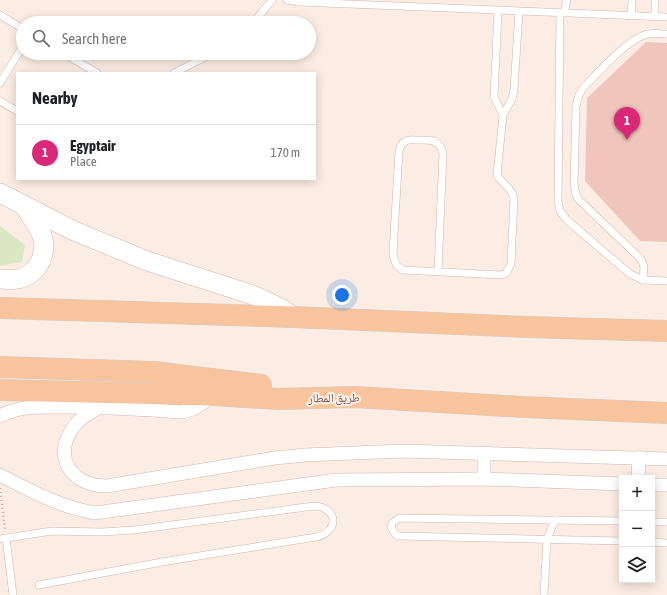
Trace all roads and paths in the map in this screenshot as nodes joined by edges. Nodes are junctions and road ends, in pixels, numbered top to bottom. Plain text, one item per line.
1 (272, 0) edge
2 (287, 0) edge
3 (568, 0) edge
4 (632, 0) edge
5 (655, 0) edge
6 (498, 11) junction
7 (519, 12) junction
8 (562, 13) junction
9 (0, 15) edge
10 (258, 16) edge
11 (632, 16) junction
12 (655, 17) junction
13 (667, 17) edge
14 (16, 25) edge
15 (667, 34) edge
16 (16, 57) edge
17 (75, 60) edge
18 (199, 60) edge
19 (95, 72) edge
20 (176, 72) edge
21 (0, 83) edge
22 (0, 100) edge
23 (16, 110) edge
24 (503, 115) junction
25 (0, 193) edge
26 (25, 207) junction
27 (438, 272) junction
28 (0, 279) edge
29 (643, 280) junction
30 (667, 281) edge
31 (0, 308) edge
32 (294, 317) junction
33 (667, 332) edge
34 (0, 367) edge
35 (0, 390) edge
36 (213, 395) junction
37 (355, 397) junction
38 (100, 407) junction
39 (667, 413) edge
40 (0, 416) edge
41 (484, 453) junction
42 (639, 457) junction
43 (667, 458) edge
44 (2, 475) edge
45 (638, 475) edge
46 (484, 479) junction
47 (619, 484) edge
48 (655, 485) edge
49 (667, 485) edge
50 (555, 520) junction
51 (619, 521) edge
52 (655, 522) edge
53 (667, 522) edge
54 (3, 539) edge
55 (547, 539) junction
56 (619, 542) edge
57 (655, 542) edge
58 (667, 543) edge
59 (39, 585) dead end
60 (13, 595) edge
61 (544, 595) edge

1 - 10 lane
2 - 6 lane
3 - 8 lane
4 - 11 lane
5 - 12 lane
6 - 7 lane
6 - 24 lane
7 - 8 lane
7 - 24 lane
8 - 11 lane
8 - 29 lane
9 - 14 lane
11 - 12 lane
12 - 13 lane
15 - 29 lane
16 - 21 lane
17 - 19 lane
18 - 20 lane
22 - 23 lane
24 - 27 lane
25 - 26 main road
26 - 28 main road
26 - 32 main road
27 - 27 lane
29 - 30 lane
31 - 32 main road
32 - 33 main road
34 - 37 main road
35 - 36 main road, طريق المطار
36 - 37 main road, طريق المطار
36 - 38 street
37 - 39 main road, طريق المطار
38 - 40 street
38 - 41 street
41 - 42 street
41 - 46 street
42 - 43 street
42 - 45 street
44 - 46 street
44 - 54 path
46 - 47 street
48 - 49 street
50 - 51 lane
50 - 55 lane
50 - 55 lane
52 - 53 lane
54 - 59 lane
54 - 60 lane
55 - 56 lane
55 - 61 lane
57 - 58 lane

